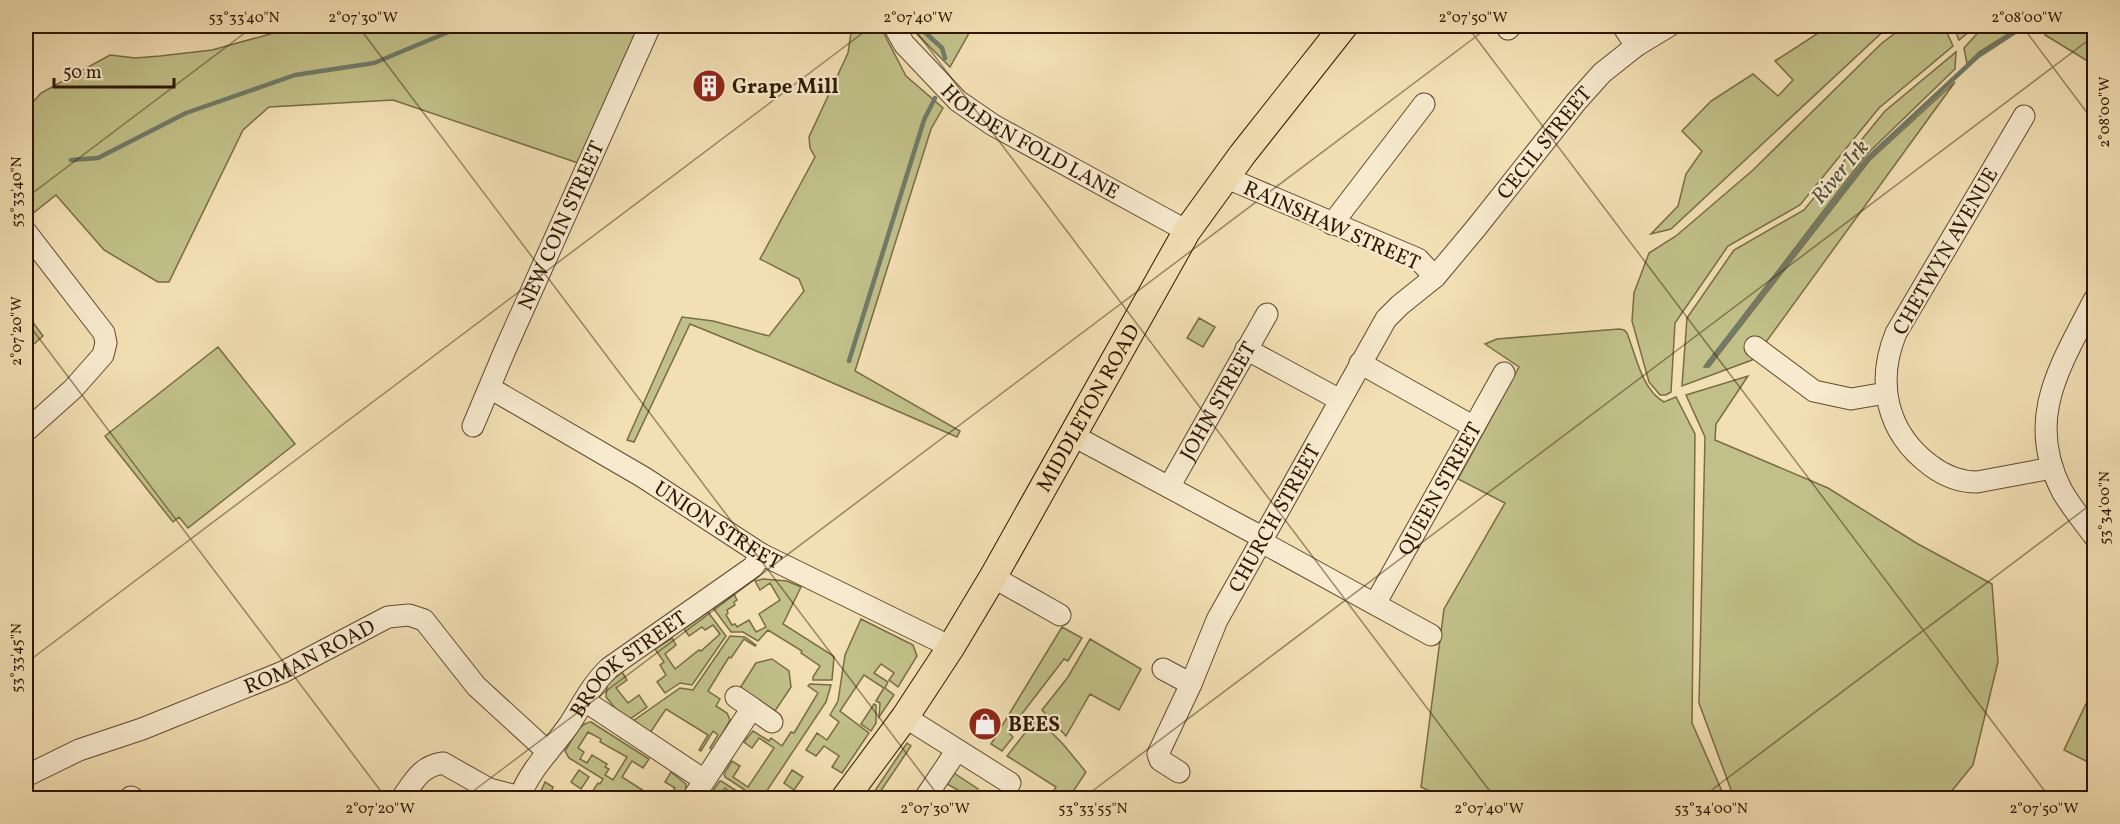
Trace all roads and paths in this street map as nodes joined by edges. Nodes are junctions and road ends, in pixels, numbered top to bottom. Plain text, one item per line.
1 (650, 26) edge
2 (894, 26) edge
3 (1344, 26) edge
4 (1623, 26) edge
5 (1669, 26) edge
6 (1636, 46) junction
7 (1424, 104) dead end
8 (2025, 116) dead end
9 (1227, 176) junction
10 (1332, 224) junction
11 (1186, 231) junction
12 (26, 232) edge
13 (1435, 277) junction
14 (2094, 300) edge
15 (1267, 314) dead end
16 (1755, 347) dead end
17 (1246, 349) junction
18 (1360, 363) junction
19 (1504, 373) dead end
20 (490, 388) junction
21 (1886, 393) junction
22 (1340, 400) junction
23 (473, 426) dead end
24 (1474, 427) junction
25 (26, 431) edge
26 (1072, 435) junction
27 (2052, 468) junction
28 (1169, 487) junction
29 (2094, 536) edge
30 (1262, 540) junction
31 (761, 554) junction
32 (993, 577) junction
33 (1376, 604) junction
34 (1060, 615) dead end
35 (1431, 635) dead end
36 (951, 647) junction
37 (1163, 669) dead end
38 (1191, 684) junction
39 (585, 701) junction
40 (905, 717) junction
41 (772, 722) dead end
42 (957, 750) junction
43 (548, 752) junction
44 (1179, 772) dead end
45 (26, 776) edge
46 (704, 780) junction
47 (1010, 783) dead end
48 (402, 798) edge
49 (520, 798) edge
50 (693, 798) edge
51 (845, 798) edge
52 (925, 798) edge

1 - 20 street, NEW COIN STREET
2 - 11 street, HOLDEN FOLD LANE
3 - 9 main road, MIDDLETON ROAD
4 - 6 street
5 - 6 street, CECIL STREET
6 - 13 street, CECIL STREET
7 - 10 street
8 - 21 street, CHETWYN AVENUE
9 - 10 street, RAINSHAW STREET
9 - 11 main road, MIDDLETON ROAD
10 - 13 street, RAINSHAW STREET
11 - 26 main road, MIDDLETON ROAD
12 - 25 street
13 - 18 street, CHURCH STREET
14 - 27 street
15 - 17 street, JOHN STREET
16 - 21 street
17 - 22 street
17 - 28 street, JOHN STREET
18 - 22 street, CHURCH STREET
18 - 24 street
19 - 24 street, QUEEN STREET
20 - 23 street, NEW COIN STREET
20 - 31 street, UNION STREET
21 - 27 street, CHETWYN AVENUE
22 - 30 street, CHURCH STREET
24 - 33 street, QUEEN STREET
26 - 28 street
26 - 32 main road, MIDDLETON ROAD
27 - 29 street
28 - 30 street
30 - 33 street
30 - 38 street, CHURCH STREET
31 - 36 street, UNION STREET
31 - 39 street, BROOK STREET
32 - 34 street
32 - 36 main road, MIDDLETON ROAD
33 - 35 street
36 - 40 main road, MIDDLETON ROAD
37 - 38 street
38 - 44 street, CHURCH STREET
39 - 43 street, BROOK STREET
39 - 46 street
40 - 42 street
40 - 51 main road, MIDDLETON ROAD
41 - 46 street
42 - 47 street
42 - 52 street
43 - 45 street, ROMAN ROAD
43 - 49 street, BROOK STREET
46 - 50 street
48 - 49 street

